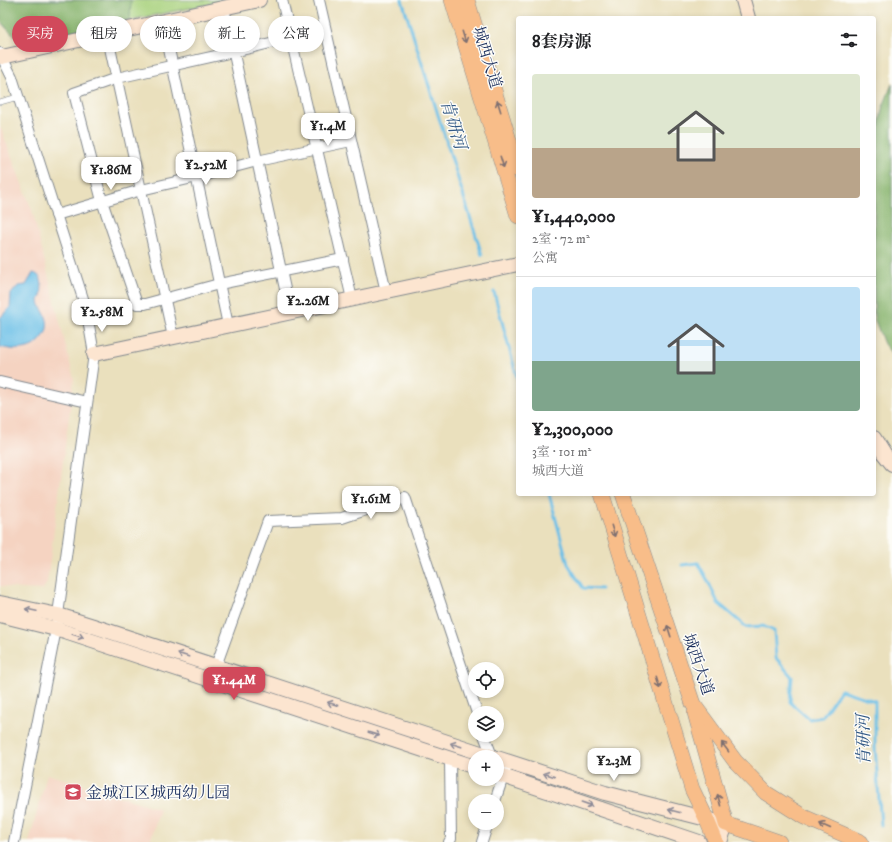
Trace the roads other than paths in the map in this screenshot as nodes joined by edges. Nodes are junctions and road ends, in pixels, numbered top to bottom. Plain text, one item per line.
1 (259, 0) edge
2 (282, 0) edge
3 (319, 0) edge
4 (452, 0) edge
5 (466, 0) edge
6 (743, 0) edge
7 (224, 8) junction
8 (186, 16) edge
9 (226, 16) edge
10 (286, 16) edge
11 (747, 16) edge
12 (76, 40) edge
13 (111, 52) edge
14 (169, 52) edge
15 (233, 52) joint
16 (294, 52) edge
17 (1, 55) edge
18 (172, 66) junction
19 (117, 78) junction
20 (18, 97) junction
21 (0, 102) edge
22 (351, 141) junction
23 (317, 148) junction
24 (257, 161) junction
25 (516, 163) edge
26 (196, 177) junction
27 (141, 190) junction
28 (102, 201) junction
29 (516, 209) edge
30 (56, 215) junction
31 (343, 259) junction
32 (516, 264) edge
33 (281, 271) junction
34 (220, 284) junction
35 (386, 292) junction
36 (164, 298) junction
37 (352, 299) junction
38 (290, 312) junction
39 (228, 325) junction
40 (173, 337) junction
41 (94, 354) junction
42 (0, 382) edge
43 (87, 402) junction
44 (876, 441) edge
45 (892, 464) edge
46 (603, 496) edge
47 (624, 496) edge
48 (0, 603) edge
49 (0, 615) edge
50 (57, 622) junction
51 (216, 666) junction
52 (693, 704) junction
53 (475, 706) edge
54 (471, 750) edge
55 (450, 759) junction
56 (504, 761) edge
57 (468, 765) edge
58 (504, 776) edge
59 (706, 818) junction
60 (726, 824) junction
61 (486, 830) edge
62 (14, 842) edge
63 (448, 842) edge
64 (482, 842) edge
65 (701, 842) edge
66 (716, 842) edge
67 (720, 842) edge
68 (779, 842) edge
69 (861, 842) edge

1 - 7 main road
2 - 10 street
3 - 22 street
4 -> 29 main road, 城西大道
25 -> 5 main road, 城西大道
6 - 11 main road
7 - 8 main road
7 - 9 street
12 - 17 main road
13 - 19 street
14 - 18 street
15 - 18 street
15 - 24 street
16 - 23 street
17 - 20 street
18 - 19 street
18 - 26 street
19 - 27 street
19 - 28 street
20 - 21 lane
20 - 30 street
22 - 23 street
22 - 35 street
23 - 24 street
23 - 31 street
24 - 26 street
24 - 33 street
26 - 27 street
26 - 34 street
27 - 28 street
27 - 36 street
28 - 30 street
28 - 36 street
30 - 41 street
31 - 33 street
31 - 37 street
32 - 35 main road
33 - 34 street
33 - 38 street
34 - 36 street
34 - 39 street
35 - 37 main road
36 - 40 street
37 - 38 main road
38 - 39 main road
39 - 40 main road
40 - 41 main road
41 - 43 street
42 - 43 street
43 - 50 street
44 - 45 main road
46 -> 59 main road
52 -> 47 main road, 城西大道
50 -> 48 main road
49 - 50 main road
51 -> 50 main road
50 -> 55 main road
50 - 62 street
51 - 53 street
54 -> 51 main road
60 -> 52 main road
69 -> 52 main road, 城西大道
55 - 57 main road
55 - 63 street
59 -> 56 main road
58 -> 65 main road
59 - 60 main road
59 - 65 main road
59 - 66 main road
60 - 67 main road
60 - 68 main road
61 - 64 street

